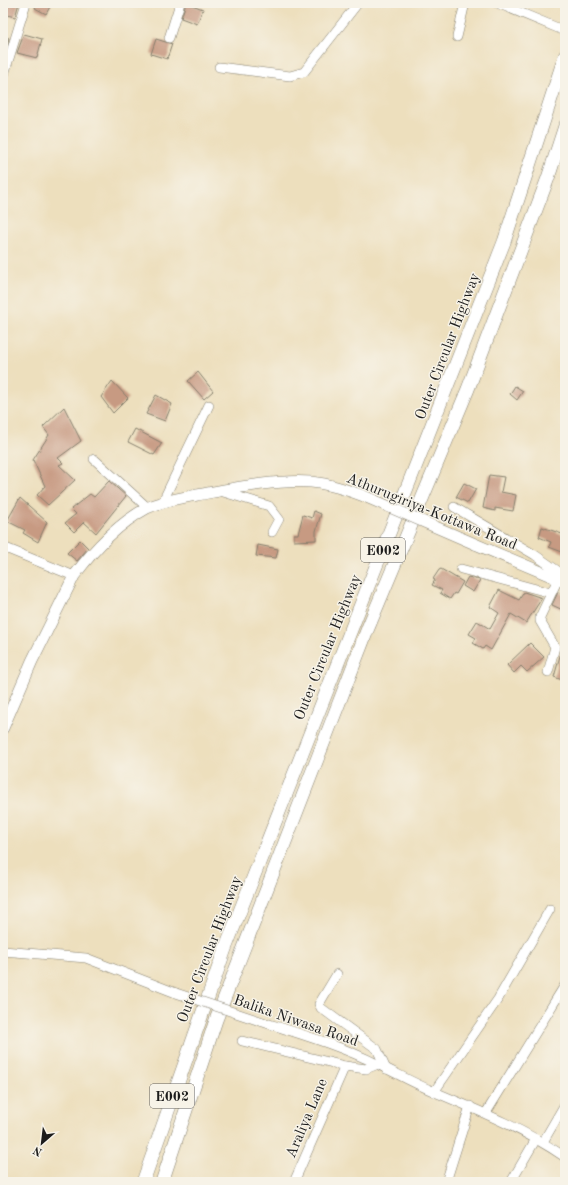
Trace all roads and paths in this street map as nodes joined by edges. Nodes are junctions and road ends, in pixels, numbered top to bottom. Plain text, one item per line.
1 (26, 3) edge
2 (180, 3) edge
3 (358, 3) edge
4 (465, 3) edge
5 (497, 3) edge
6 (565, 30) edge
7 (457, 37) dead end
8 (169, 38) dead end
9 (565, 56) edge
10 (219, 66) dead end
11 (3, 78) edge
12 (565, 126) edge
13 (209, 405) dead end
14 (94, 458) dead end
15 (220, 491) junction
16 (162, 503) junction
17 (454, 507) dead end
18 (148, 508) junction
19 (272, 532) dead end
20 (3, 547) edge
21 (461, 569) dead end
22 (74, 576) junction
23 (563, 579) edge
24 (551, 593) junction
25 (548, 672) dead end
26 (3, 728) edge
27 (550, 909) dead end
28 (3, 951) edge
29 (337, 974) dead end
30 (565, 985) edge
31 (242, 1041) dead end
32 (344, 1066) junction
33 (382, 1066) junction
34 (434, 1092) junction
35 (565, 1104) edge
36 (470, 1106) junction
37 (486, 1113) junction
38 (539, 1140) junction
39 (565, 1157) edge
40 (143, 1182) edge
41 (162, 1182) edge
42 (294, 1182) edge
43 (446, 1182) edge
44 (512, 1182) edge

1 - 11 street
2 - 8 street
3 - 10 street
4 - 7 street
5 - 6 street
9 - 40 highway, Outer Circular Highway / E002
12 - 41 highway, Outer Circular Highway / E002
13 - 16 street
14 - 18 street
15 - 16 main road, Athurugiriya-Kottawa Road
15 - 19 street
15 - 23 main road, Athurugiriya-Kottawa Road, bridge
16 - 18 main road, Athurugiriya-Kottawa Road
17 - 23 street
18 - 22 main road, Athurugiriya-Kottawa Road
20 - 22 street
21 - 24 street
22 - 26 main road, Athurugiriya-Kottawa Road
23 - 24 street
24 - 25 street
27 - 34 street
28 - 33 street, Balika Niwasa Road, bridge
29 - 33 street
30 - 37 street
31 - 32 street
32 - 33 street
32 - 42 street, Araliya Lane
33 - 34 street, Balika Niwasa Road
34 - 36 street, Balika Niwasa Road
35 - 38 street
36 - 37 street, Balika Niwasa Road
36 - 43 street
37 - 38 street, Balika Niwasa Road
38 - 39 street, Balika Niwasa Road
38 - 44 street

